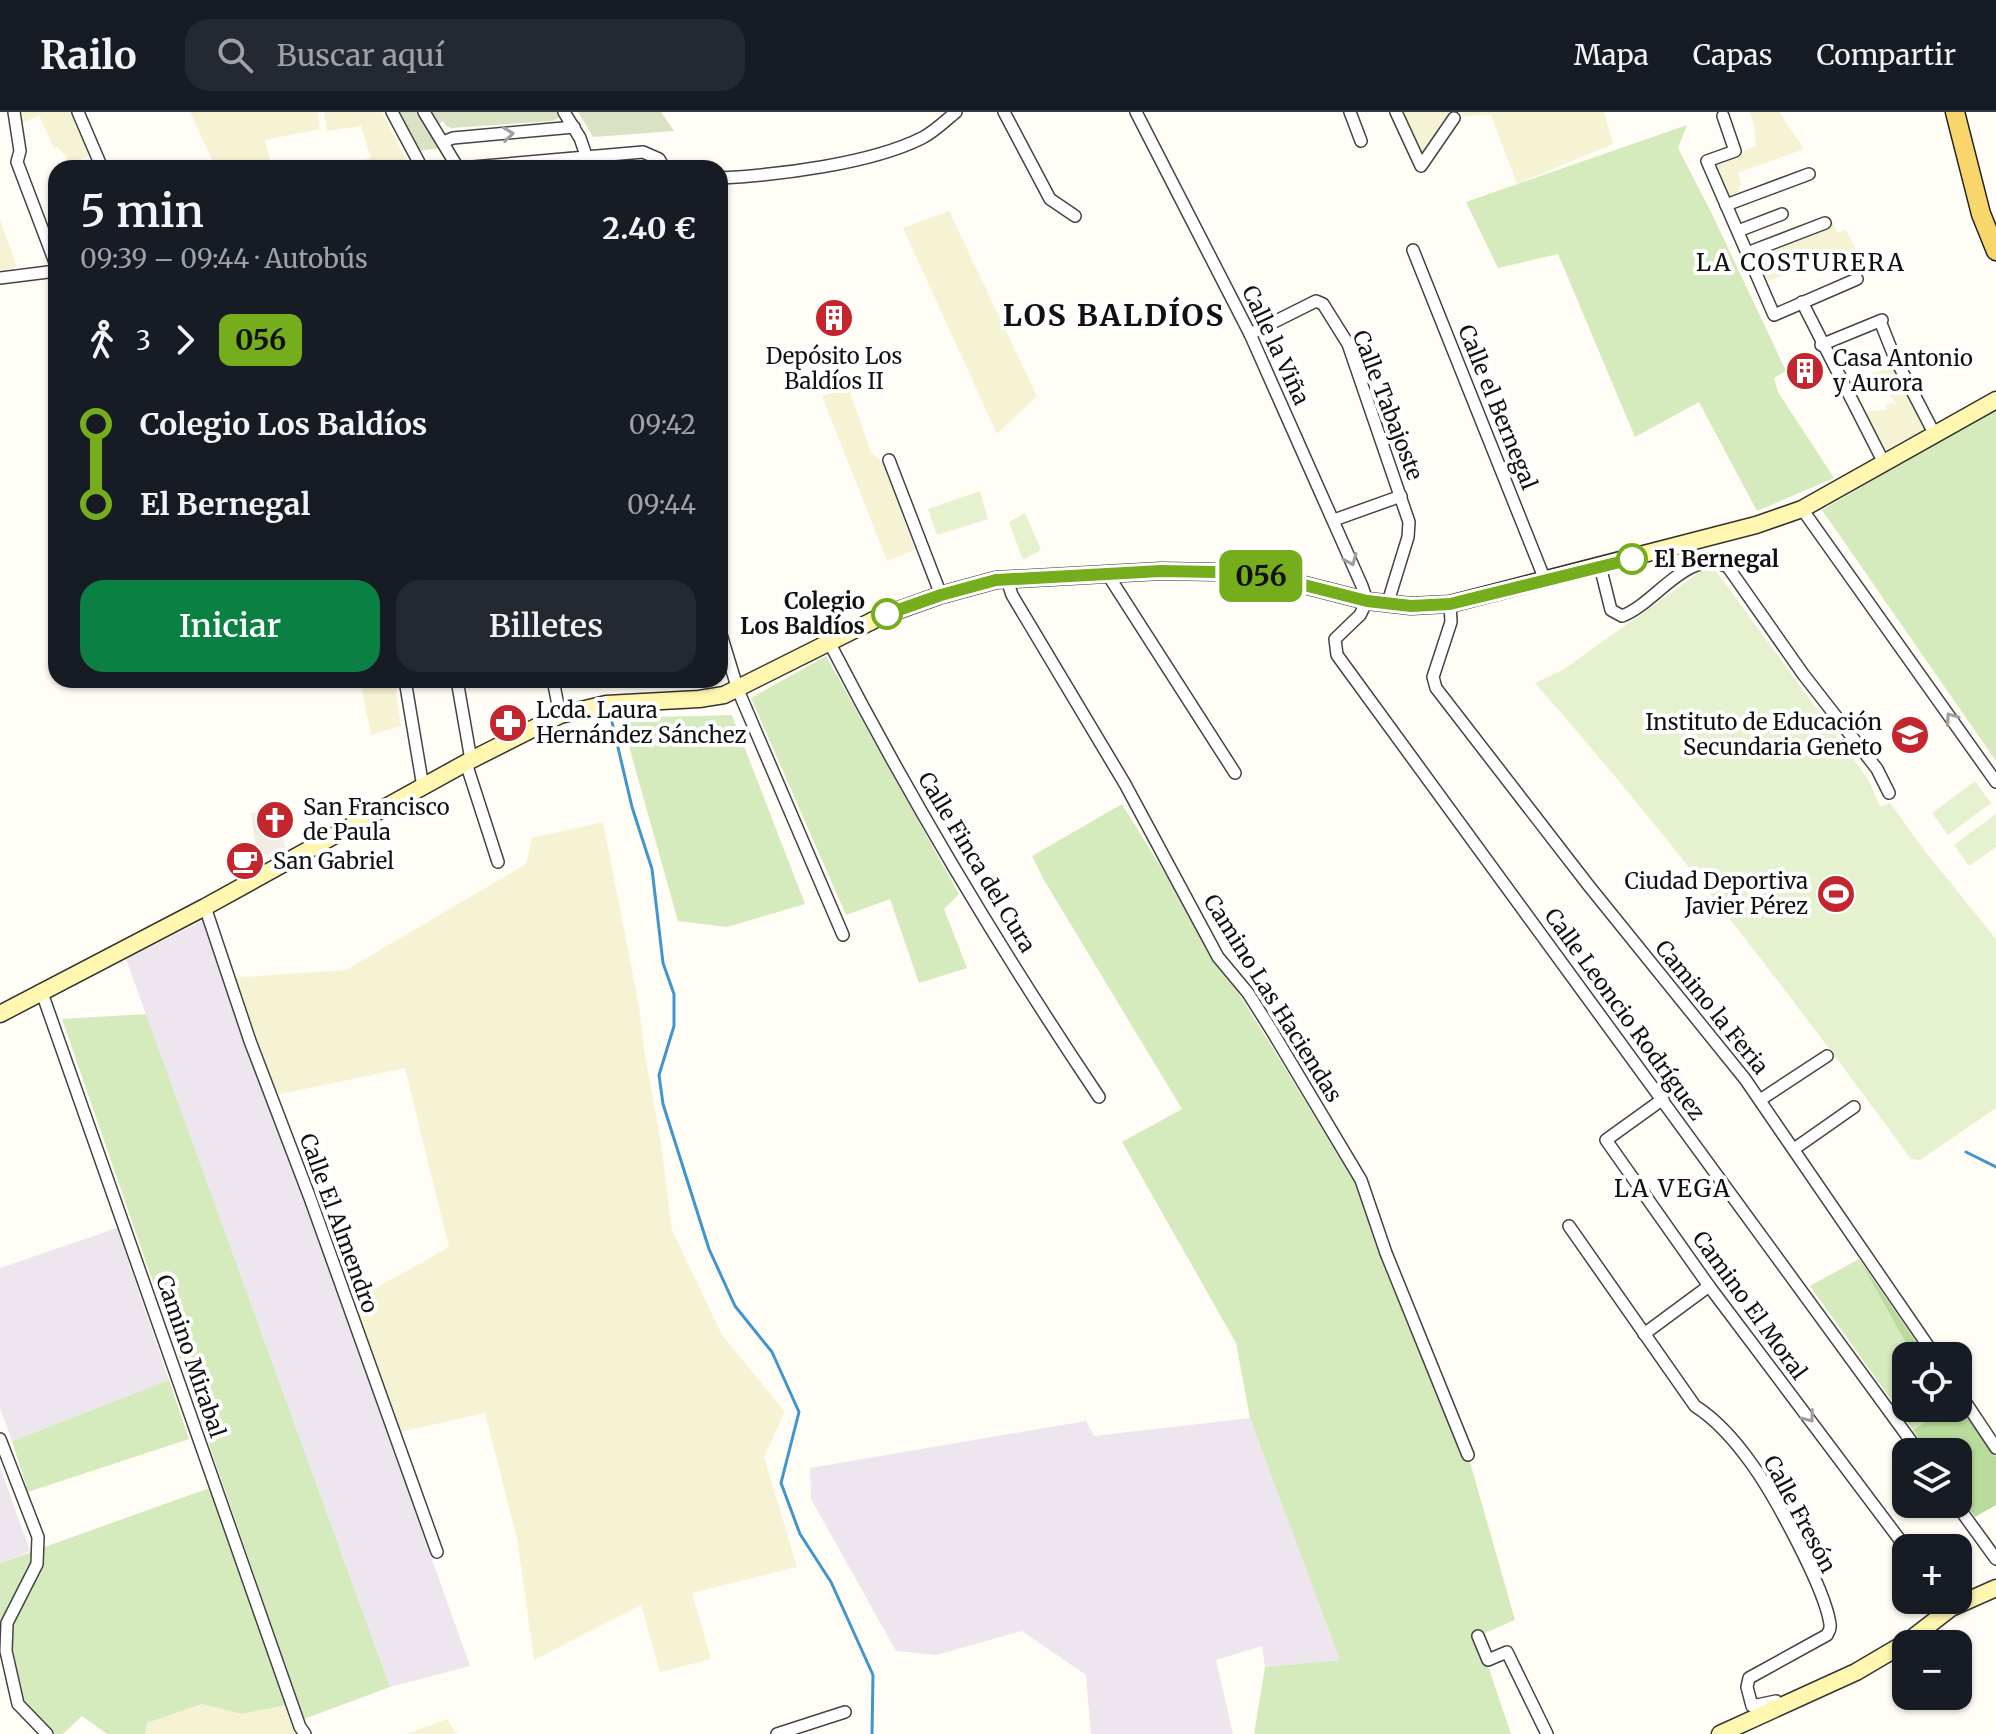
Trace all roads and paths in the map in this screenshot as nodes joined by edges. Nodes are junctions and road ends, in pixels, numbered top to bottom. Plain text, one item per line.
1 (14, 112) edge
2 (78, 112) edge
3 (392, 112) edge
4 (424, 112) edge
5 (564, 112) edge
6 (956, 112) edge
7 (1004, 112) edge
8 (1136, 112) edge
9 (1350, 112) edge
10 (1396, 112) edge
11 (1955, 112) edge
12 (1723, 116) dead end
13 (1454, 118) dead end
14 (574, 127) junction
15 (1361, 141) dead end
16 (443, 142) junction
17 (587, 158) junction
18 (99, 160) edge
19 (418, 160) edge
20 (455, 160) edge
21 (562, 160) edge
22 (660, 160) edge
23 (1809, 174) dead end
24 (728, 177) edge
25 (1726, 205) junction
26 (1782, 214) dead end
27 (1981, 214) junction
28 (1075, 216) dead end
29 (1825, 223) dead end
30 (1996, 229) edge
31 (1738, 231) junction
32 (48, 244) edge
33 (1413, 250) dead end
34 (1996, 251) edge
35 (1747, 253) junction
36 (48, 272) edge
37 (0, 278) edge
38 (1857, 279) dead end
39 (1802, 302) junction
40 (1250, 334) junction
41 (1821, 345) junction
42 (1996, 400) edge
43 (1935, 435) junction
44 (889, 460) dead end
45 (1884, 463) junction
46 (1401, 496) junction
47 (1802, 509) junction
48 (1334, 520) junction
49 (1600, 566) junction
50 (1108, 575) junction
51 (1007, 580) junction
52 (1545, 580) junction
53 (941, 595) junction
54 (1367, 601) junction
55 (1388, 602) junction
56 (1450, 604) junction
57 (829, 642) junction
58 (728, 657) edge
59 (406, 688) edge
60 (458, 688) edge
61 (555, 688) edge
62 (738, 690) junction
63 (560, 715) junction
64 (469, 762) junction
65 (1235, 773) dead end
66 (1996, 782) edge
67 (423, 787) junction
68 (1889, 793) dead end
69 (498, 862) dead end
70 (205, 907) junction
71 (843, 935) dead end
72 (41, 990) junction
73 (0, 1014) edge
74 (1827, 1056) dead end
75 (1099, 1097) dead end
76 (1663, 1099) junction
77 (1760, 1100) junction
78 (1854, 1107) dead end
79 (1794, 1149) junction
80 (1569, 1226) dead end
81 (1709, 1286) junction
82 (1644, 1334) junction
83 (1925, 1342) edge
84 (1972, 1412) edge
85 (1909, 1438) edge
86 (0, 1439) edge
87 (1996, 1448) edge
88 (1468, 1455) dead end
89 (1966, 1518) edge
90 (1895, 1534) edge
91 (437, 1552) dead end
92 (1996, 1559) edge
93 (1996, 1588) edge
94 (1972, 1596) edge
95 (1936, 1614) edge
96 (1478, 1636) dead end
97 (1779, 1708) junction
98 (845, 1712) dead end
99 (47, 1734) edge
100 (305, 1734) edge
101 (777, 1734) edge
102 (1547, 1734) edge
103 (1720, 1734) edge

1 - 32 street
2 - 18 street
3 - 19 street
4 - 16 street
5 - 14 street
6 - 24 street
7 - 28 street
8 - 40 street, Calle la Viña
9 - 15 street
10 - 13 street
11 - 27 main road
12 - 25 street
16 -> 14 street
14 - 17 street
16 - 20 street
17 - 21 street
17 - 22 street
23 - 25 street
25 - 31 street
26 - 31 street
27 - 30 main road
27 - 34 main road
29 - 35 street
31 - 35 street
33 - 52 street, Calle el Bernegal
35 - 39 street
36 - 37 street
38 - 39 street
39 - 41 street
40 - 46 street, Calle Tabajoste
40 - 48 street, Calle la Viña
41 - 43 street
41 - 45 street
42 - 43 main road
43 - 45 main road
44 - 53 street
45 - 47 main road
46 - 48 street
46 - 55 street, Calle Tabajoste
47 - 49 main road
66 -> 47 street
48 -> 54 street, Calle la Viña
49 - 52 main road
49 - 68 street
50 - 51 main road
50 - 54 main road
50 - 65 street
51 - 53 main road
51 - 88 street, Camino Las Haciendas
52 - 56 main road
53 - 57 main road
54 - 55 main road
54 - 76 street, Calle Leoncio Rodríguez
55 - 56 main road
56 - 77 street, Camino la Feria
57 - 62 main road
57 - 75 street, Calle Finca del Cura
58 - 62 street
59 - 67 street
60 - 64 street
61 - 63 street
62 - 63 main road
62 - 71 street
63 - 64 main road
64 - 67 main road
64 - 69 street
67 - 70 main road
70 - 72 main road
70 - 91 street, Calle El Almendro
72 - 73 main road
72 - 100 street, Camino Mirabal
74 - 77 street
76 - 81 street, Camino El Moral
76 - 85 street, Calle Leoncio Rodríguez
77 - 79 street, Camino la Feria
78 - 79 street
79 - 83 street, Camino la Feria
80 - 82 street, Calle Fresón
81 - 82 street
81 -> 90 street, Camino El Moral
82 - 97 street, Calle Fresón
84 - 87 street
86 - 99 street
89 - 92 street
93 - 94 main road
95 - 97 main road
96 - 102 street
97 - 103 main road
98 - 101 street

